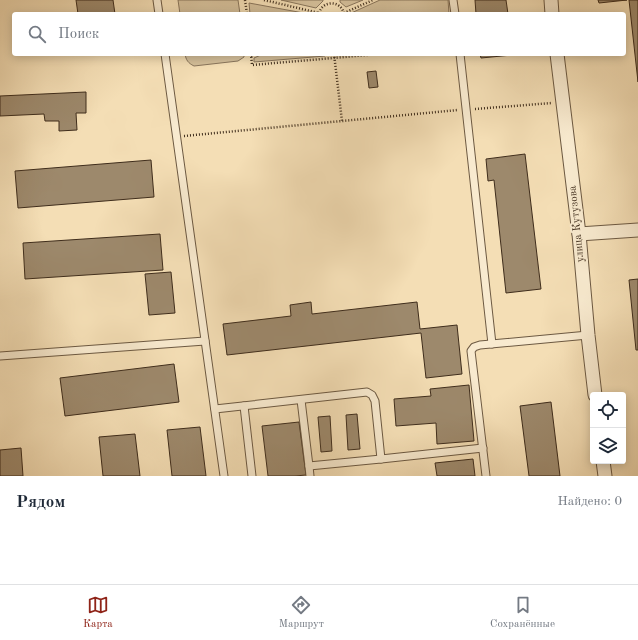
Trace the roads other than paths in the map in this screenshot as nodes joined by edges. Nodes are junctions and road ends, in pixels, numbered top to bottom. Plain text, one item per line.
1 (157, 0) edge
2 (454, 0) edge
3 (551, 0) edge
4 (159, 12) edge
5 (455, 12) edge
6 (552, 12) edge
7 (165, 56) edge
8 (460, 56) edge
9 (557, 56) edge
10 (638, 230) edge
11 (579, 234) junction
12 (588, 335) junction
13 (205, 341) junction
14 (492, 344) junction
15 (0, 356) edge
16 (595, 392) edge
17 (301, 400) junction
18 (244, 406) junction
19 (215, 409) junction
20 (483, 448) junction
21 (380, 459) junction
22 (603, 464) edge
23 (309, 466) junction
24 (224, 476) edge
25 (252, 476) edge
26 (310, 476) edge
27 (486, 476) edge
28 (605, 476) edge

1 - 4 lane
2 - 5 lane
3 - 6 street
7 - 13 lane
8 - 14 lane
9 - 11 street, улица Кутузова
10 - 11 street
11 - 12 street, улица Кутузова
12 - 14 lane
12 - 16 street, улица Кутузова
13 - 15 lane
13 - 19 lane
14 - 20 lane
17 - 18 lane
17 - 21 lane
17 - 23 lane
18 - 19 lane
18 - 25 lane
19 - 24 lane
20 - 21 lane
20 - 27 lane
21 - 23 lane
22 - 28 street
23 - 26 lane

